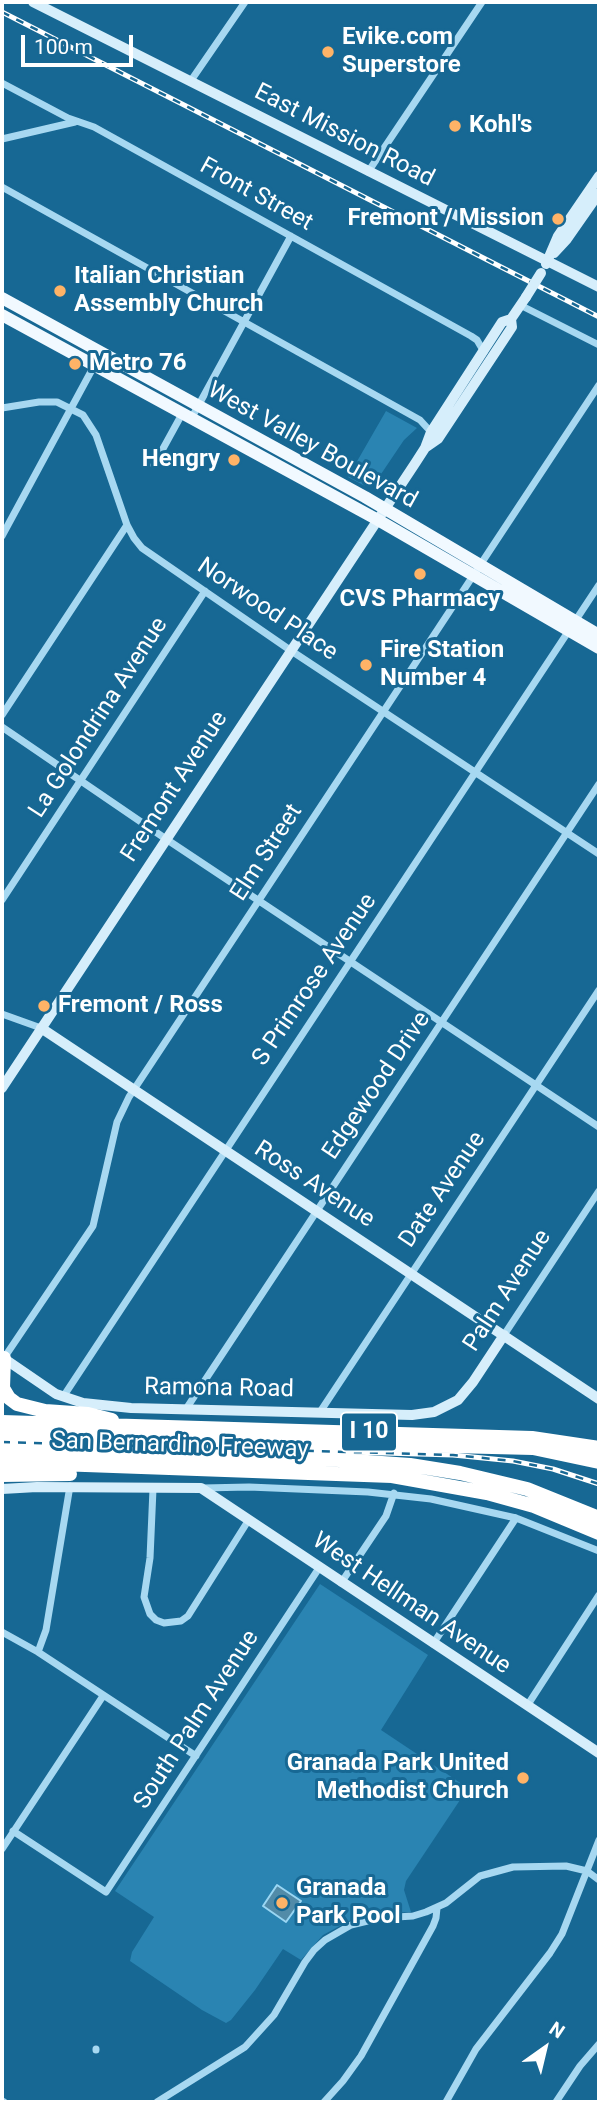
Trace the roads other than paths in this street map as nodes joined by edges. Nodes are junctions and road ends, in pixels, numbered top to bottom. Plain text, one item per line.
1 (33, 2) edge
2 (245, 2) edge
3 (482, 2) edge
4 (190, 82) junction
5 (2, 83) edge
6 (76, 121) junction
7 (2, 139) edge
8 (368, 172) junction
9 (599, 176) edge
10 (2, 187) edge
11 (599, 193) edge
12 (291, 236) junction
13 (548, 261) junction
14 (599, 287) edge
15 (2, 298) edge
16 (523, 301) junction
17 (2, 315) edge
18 (511, 319) junction
19 (243, 322) junction
20 (599, 345) edge
21 (484, 352) junction
22 (102, 353) junction
23 (94, 367) junction
24 (599, 385) edge
25 (198, 406) junction
26 (2, 408) edge
27 (71, 409) junction
28 (186, 417) junction
29 (430, 432) junction
30 (425, 448) junction
31 (154, 465) dead end
32 (381, 515) junction
33 (127, 525) junction
34 (2, 536) edge
35 (477, 571) junction
36 (599, 585) edge
37 (205, 592) junction
38 (576, 620) junction
39 (568, 631) junction
40 (599, 635) edge
41 (599, 648) edge
42 (290, 650) junction
43 (384, 711) junction
44 (2, 715) edge
45 (2, 727) edge
46 (476, 772) junction
47 (80, 781) junction
48 (599, 784) edge
49 (568, 833) junction
50 (166, 839) junction
51 (599, 854) edge
52 (2, 901) edge
53 (259, 902) junction
54 (350, 962) junction
55 (599, 990) edge
56 (2, 1014) edge
57 (442, 1023) junction
58 (41, 1028) junction
59 (536, 1085) junction
60 (2, 1088) edge
61 (134, 1090) junction
62 (599, 1127) edge
63 (224, 1151) junction
64 (599, 1191) edge
65 (316, 1212) junction
66 (411, 1274) junction
67 (504, 1335) junction
68 (3, 1359) edge
69 (598, 1396) edge
70 (63, 1397) junction
71 (444, 1408) joint
72 (186, 1409) junction
73 (320, 1412) junction
74 (2, 1422) edge
75 (138, 1426) junction
76 (2, 1434) edge
77 (599, 1448) edge
78 (2, 1450) edge
79 (2, 1456) edge
80 (2, 1462) edge
81 (599, 1462) edge
82 (24, 1463) junction
83 (220, 1470) junction
84 (2, 1475) edge
85 (70, 1486) junction
86 (201, 1488) junction
87 (2, 1489) edge
88 (153, 1489) junction
89 (527, 1489) junction
90 (394, 1493) junction
91 (487, 1493) junction
92 (516, 1518) junction
93 (599, 1518) edge
94 (248, 1521) junction
95 (599, 1533) edge
96 (599, 1551) edge
97 (319, 1568) junction
98 (341, 1583) junction
99 (599, 1595) edge
100 (2, 1632) edge
101 (433, 1644) junction
102 (38, 1652) junction
103 (103, 1696) junction
104 (527, 1706) junction
105 (599, 1753) edge
106 (197, 1756) junction
107 (13, 1831) junction
108 (599, 1840) edge
109 (2, 1849) edge
110 (587, 1871) junction
111 (599, 1880) edge
112 (437, 1908) junction
113 (599, 2044) edge
114 (157, 2102) edge
115 (324, 2102) edge
116 (446, 2102) edge
117 (556, 2102) edge

1 - 4 main road, East Mission Road
2 - 4 street
3 - 8 street
4 - 8 main road, East Mission Road
5 - 6 street, Front Street
6 - 7 street
6 - 12 street, Front Street
8 - 13 main road, East Mission Road
9 - 13 main road
10 - 19 street
11 - 13 main road
12 - 19 street
12 - 21 street, Front Street
13 - 14 main road, East Mission Road
13 - 16 main road, bridge
15 - 22 main road, West Valley Boulevard
16 - 18 main road
16 - 20 street
17 - 23 main road, West Valley Boulevard
18 - 21 main road
18 - 30 main road
19 - 25 street
19 - 29 street
21 - 29 main road
22 - 23 street
22 - 25 main road, West Valley Boulevard
23 - 27 street
23 - 28 main road, West Valley Boulevard
24 - 35 street, Elm Street
25 - 28 street
25 - 32 main road, West Valley Boulevard
26 - 27 street
27 - 33 street, Norwood Place
27 - 34 street
28 - 31 street
28 - 32 main road, West Valley Boulevard
29 - 30 main road
30 - 32 main road, Fremont Avenue
32 - 35 main road, West Valley Boulevard
32 - 42 main road, Fremont Avenue
33 - 37 street, Norwood Place
33 - 44 street
35 - 38 main road, West Valley Boulevard
35 - 39 main road, West Valley Boulevard
35 - 43 street, Elm Street
36 - 38 street, S Primrose Avenue
37 - 42 street, Norwood Place
37 - 47 street, La Golondrina Avenue
38 - 39 street, S Primrose Avenue
38 - 40 main road, West Valley Boulevard
39 - 41 main road, West Valley Boulevard
39 - 46 street, S Primrose Avenue
42 - 43 street, Norwood Place
42 - 50 main road, Fremont Avenue
43 - 46 street, Norwood Place
43 - 53 street, Elm Street
45 - 47 street
46 - 49 street, Norwood Place
46 - 54 street, S Primrose Avenue
47 - 50 street
47 - 52 street, La Golondrina Avenue
48 - 49 street, Edgewood Drive
49 - 51 street, Norwood Place
49 - 57 street, Edgewood Drive
50 - 53 street
50 - 58 main road, Fremont Avenue
53 - 54 street
53 - 61 street, Elm Street
54 - 57 street
54 - 63 street, S Primrose Avenue
55 - 59 street, Date Avenue
56 - 58 street, Ross Avenue
57 - 59 street
57 - 65 street, Edgewood Drive
58 - 60 main road, Fremont Avenue
58 - 61 main road, Ross Avenue
59 - 62 street
59 - 66 street, Date Avenue
61 - 63 main road, Ross Avenue
61 - 68 street, Elm Street
63 - 65 main road, Ross Avenue
63 - 70 street, S Primrose Avenue
64 - 67 street, Palm Avenue
65 - 66 main road, Ross Avenue
65 - 72 street, Edgewood Drive
66 - 67 main road, Ross Avenue
66 - 73 street, Date Avenue
67 - 69 main road, Ross Avenue
67 - 71 main road, Palm Avenue
68 - 70 main road, Ramona Road
68 - 75 highway
70 - 72 main road, Ramona Road
71 - 73 main road, Ramona Road
72 - 73 main road, Ramona Road
74 - 75 highway, San Bernardino Freeway / I 10
75 - 77 highway, San Bernardino Freeway / I 10
76 - 81 highway
78 - 89 highway
79 - 82 highway
80 - 82 highway, San Bernardino Freeway / I 10
82 - 83 highway, San Bernardino Freeway / I 10
83 - 84 highway
83 - 91 highway, San Bernardino Freeway / I 10
85 - 87 main road
85 - 88 main road
85 - 102 street
86 - 88 main road
86 - 90 street
86 - 94 main road, West Hellman Avenue
88 - 94 street
89 - 91 highway
89 - 93 highway
90 - 92 street
90 - 98 street
91 - 95 highway, San Bernardino Freeway / I 10
92 - 96 street
92 - 101 street
94 - 97 main road, West Hellman Avenue
97 - 98 main road, West Hellman Avenue
97 - 106 street, South Palm Avenue
98 - 101 main road, West Hellman Avenue
99 - 104 street
100 - 102 street
101 - 104 main road, West Hellman Avenue
102 - 103 street
103 - 106 street
103 - 107 street
104 - 105 main road, West Hellman Avenue
106 - 107 street, South Palm Avenue
107 - 109 street
108 - 110 street
110 - 111 street
110 - 112 street
110 - 116 street
112 - 114 street
112 - 115 street
113 - 117 street

